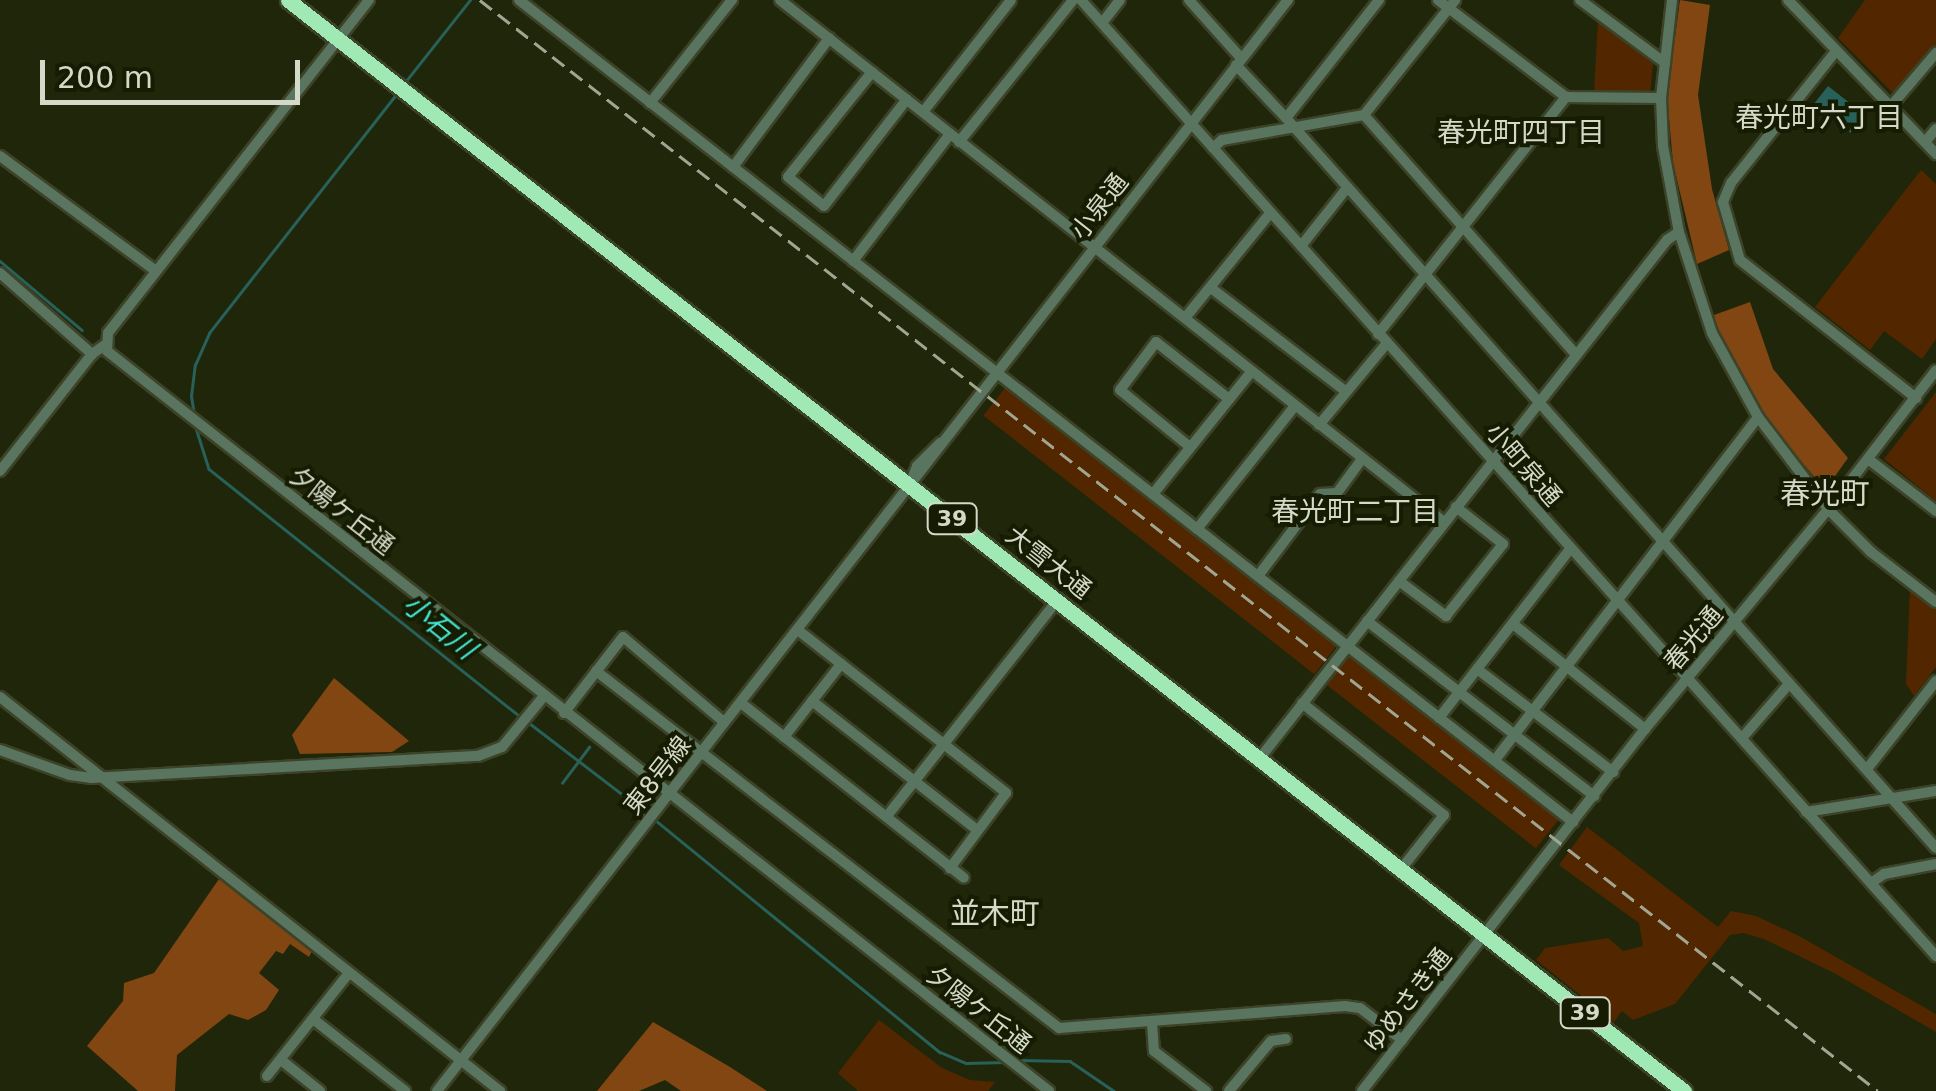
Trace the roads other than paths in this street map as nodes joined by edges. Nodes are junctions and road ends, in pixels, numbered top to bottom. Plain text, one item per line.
1 (288, 0) edge
2 (368, 0) edge
3 (520, 0) edge
4 (732, 0) edge
5 (780, 0) edge
6 (1011, 0) edge
7 (1073, 0) edge
8 (1081, 0) edge
9 (1120, 0) edge
10 (1189, 0) edge
11 (1288, 0) edge
12 (1378, 0) edge
13 (1438, 0) edge
14 (1580, 0) edge
15 (1672, 0) edge
16 (1788, 0) edge
17 (1452, 4) edge
18 (1102, 23) junction
19 (829, 38) junction
20 (338, 39) junction
21 (1836, 51) junction
22 (1936, 53) edge
23 (1238, 62) junction
24 (1665, 64) junction
25 (872, 72) junction
26 (1566, 97) junction
27 (1661, 98) junction
28 (907, 100) junction
29 (650, 103) junction
30 (1891, 106) junction
31 (923, 112) junction
32 (1364, 115) junction
33 (1191, 123) junction
34 (1290, 123) junction
35 (1936, 129) edge
36 (955, 138) junction
37 (1925, 142) junction
38 (1213, 148) junction
39 (1936, 154) edge
40 (0, 156) edge
41 (734, 167) junction
42 (1347, 188) junction
43 (1270, 212) junction
44 (1464, 226) junction
45 (1679, 232) junction
46 (1094, 246) junction
47 (1301, 246) junction
48 (853, 261) junction
49 (156, 271) junction
50 (0, 273) edge
51 (1424, 276) junction
52 (1212, 288) junction
53 (1185, 318) junction
54 (1383, 338) junction
55 (104, 345) junction
56 (92, 354) junction
57 (1576, 355) junction
58 (1936, 370) edge
59 (997, 372) junction
60 (1251, 372) junction
61 (1344, 391) junction
62 (1916, 398) junction
63 (1229, 399) junction
64 (1540, 403) junction
65 (1294, 407) junction
66 (1758, 418) junction
67 (1319, 425) junction
68 (1190, 447) junction
69 (1868, 458) junction
70 (1362, 459) junction
71 (1493, 461) junction
72 (0, 471) edge
73 (910, 485) junction
74 (1153, 494) junction
75 (1456, 507) junction
76 (1828, 509) junction
77 (1936, 511) edge
78 (1444, 522) junction
79 (1197, 529) junction
80 (1662, 540) junction
81 (1570, 549) junction
82 (1258, 576) junction
83 (1399, 581) junction
84 (1056, 602) junction
85 (1617, 602) junction
86 (1936, 602) edge
87 (1367, 621) junction
88 (1736, 621) junction
89 (1513, 624) junction
90 (799, 631) junction
91 (1347, 646) junction
92 (841, 664) junction
93 (1568, 668) junction
94 (1478, 670) junction
95 (596, 671) junction
96 (1687, 679) junction
97 (1936, 681) edge
98 (1789, 684) junction
99 (1460, 692) junction
100 (544, 696) junction
101 (0, 697) edge
102 (812, 701) junction
103 (741, 702) junction
104 (1302, 704) junction
105 (1533, 712) junction
106 (564, 713) junction
107 (1439, 718) junction
108 (724, 722) junction
109 (1645, 730) junction
110 (1515, 735) junction
111 (784, 737) junction
112 (1742, 738) junction
113 (944, 745) junction
114 (0, 750) edge
115 (702, 753) junction
116 (1260, 758) junction
117 (1495, 760) junction
118 (1867, 770) junction
119 (1612, 772) junction
120 (101, 776) junction
121 (915, 781) junction
122 (1936, 790) edge
123 (671, 795) junction
124 (1594, 796) junction
125 (1890, 798) junction
126 (1806, 812) junction
127 (886, 816) junction
128 (1574, 822) junction
129 (977, 830) junction
130 (1936, 848) edge
131 (1936, 864) edge
132 (950, 868) junction
133 (1401, 869) junction
134 (964, 878) dead end
135 (1872, 883) junction
136 (1486, 935) junction
137 (1930, 942) edge
138 (1936, 956) edge
139 (348, 974) junction
140 (313, 1019) junction
141 (1152, 1023) junction
142 (1286, 1039) dead end
143 (1402, 1040) junction
144 (281, 1060) junction
145 (460, 1061) junction
146 (268, 1076) dead end
147 (320, 1091) edge
148 (405, 1091) edge
149 (437, 1091) edge
150 (500, 1091) edge
151 (1049, 1091) edge
152 (1206, 1091) edge
153 (1229, 1091) edge
154 (1362, 1091) edge
155 (1684, 1091) edge

1 - 20 highway, 大雪大通 / 39
2 - 20 street
3 - 29 street
4 - 29 street
5 - 19 street
6 - 31 street
7 - 36 street
8 - 18 street, 小町泉通
9 - 18 street
10 - 23 street
11 - 23 street, 小泉通
12 - 34 street
13 - 17 street
14 - 24 street
15 - 24 street
16 - 21 street
17 - 26 street
17 - 32 street
18 - 33 street, 小町泉通
19 - 25 street
19 - 41 street
20 - 49 street
20 - 73 highway, 大雪大通 / 39
21 - 30 street
21 - 62 street
22 - 30 street
23 - 33 street, 小泉通
23 - 34 street
24 - 27 street
25 - 28 street
25 - 28 street
26 - 27 street
26 - 44 street
27 - 45 street
28 - 31 street
29 - 41 street
30 - 37 street
31 - 36 street
32 - 34 street
32 - 44 street
33 - 38 street, 小町泉通
33 - 46 street, 小泉通
34 - 38 street
34 - 42 street
35 - 37 street
36 - 46 street
36 - 48 street
37 - 39 street
38 - 43 street, 小町泉通
40 - 49 street
41 - 48 street
42 - 47 street
42 - 51 street
43 - 47 street, 小町泉通
43 - 52 street
44 - 51 street
44 - 57 street
45 - 57 street
45 - 66 street
46 - 53 street
46 - 59 street, 小泉通
47 - 54 street, 小町泉通
48 - 59 street
49 - 55 street
50 - 56 street
51 - 54 street
51 - 64 street
52 - 53 street
52 - 61 street
53 - 60 street
54 - 61 street
54 - 71 street, 小町泉通
55 - 56 street
55 - 100 street, 夕陽ケ丘通
56 - 72 street
57 - 64 street
58 - 62 street, 春光通
59 - 73 street, 小泉通
59 - 74 street
60 - 63 street
60 - 65 street
61 - 67 street
62 - 69 street, 春光通
63 - 68 street
63 - 68 street
64 - 71 street
64 - 80 street
65 - 67 street
65 - 79 street
66 - 76 street
66 - 80 street
67 - 70 street
68 - 74 street
69 - 76 street, 春光通
69 - 77 street
70 - 78 street
70 - 82 street
71 - 75 street
71 - 81 street, 小町泉通
73 - 84 highway, 大雪大通 / 39
73 - 90 street, 東8号線
74 - 79 street
75 - 78 street
75 - 83 street
76 - 86 street
76 - 88 street, 春光通
78 - 83 street
79 - 82 street
80 - 85 street
80 - 88 street
81 - 85 street, 小町泉通
81 - 89 street
82 - 91 street
83 - 87 street
84 - 113 street
84 - 116 highway, 大雪大通 / 39
85 - 93 street
85 - 96 street, 小町泉通
87 - 91 street
87 - 99 street
88 - 96 street, 春光通
88 - 98 street
89 - 93 street
89 - 94 street
90 - 92 street
90 - 103 street, 東8号線
91 - 104 street
91 - 107 street
92 - 102 street
92 - 113 street
93 - 105 street
93 - 109 street
94 - 99 street
94 - 105 street
95 - 106 street
95 - 108 street
95 - 115 street
96 - 109 street, 春光通
96 - 112 street, 小町泉通
97 - 118 street
98 - 112 street
98 - 118 street
99 - 107 street
99 - 110 street
100 - 106 street, 夕陽ケ丘通
100 - 120 street
101 - 120 street
102 - 111 street
102 - 121 street
103 - 108 street, 東8号線
103 - 111 street
104 - 116 street
104 - 133 street
105 - 110 street
105 - 119 street
106 - 123 street, 夕陽ケ丘通
107 - 117 street
108 - 115 street, 東8号線
109 - 119 street, 春光通
110 - 117 street
110 - 124 street
111 - 127 street
112 - 126 street, 小町泉通
113 - 121 street
113 - 129 street
114 - 120 street
115 - 123 street, 東8号線
115 - 141 street
116 - 133 highway, 大雪大通 / 39
117 - 128 street
118 - 125 street
119 - 124 street, 春光通
120 - 139 street
121 - 127 street
121 - 129 street
122 - 125 street
123 - 145 street, 東8号線
123 - 151 street, 夕陽ケ丘通
124 - 128 street, 春光通
125 - 126 street
125 - 130 street
126 - 135 street, 小町泉通
127 - 132 street
128 - 136 street, 春光通
129 - 132 street
131 - 135 street
132 - 134 street
133 - 136 highway, 大雪大通 / 39
135 - 137 street, 小町泉通
136 - 143 street, ゆめさき通
136 - 155 highway, 大雪大通 / 39
137 - 138 street, 小町泉通
139 - 140 street
139 - 145 street
140 - 144 street
140 - 148 street
141 - 143 street
141 - 152 street
142 - 153 street
143 - 154 street, ゆめさき通
144 - 146 street
144 - 147 street
145 - 149 street, 東8号線
145 - 150 street

